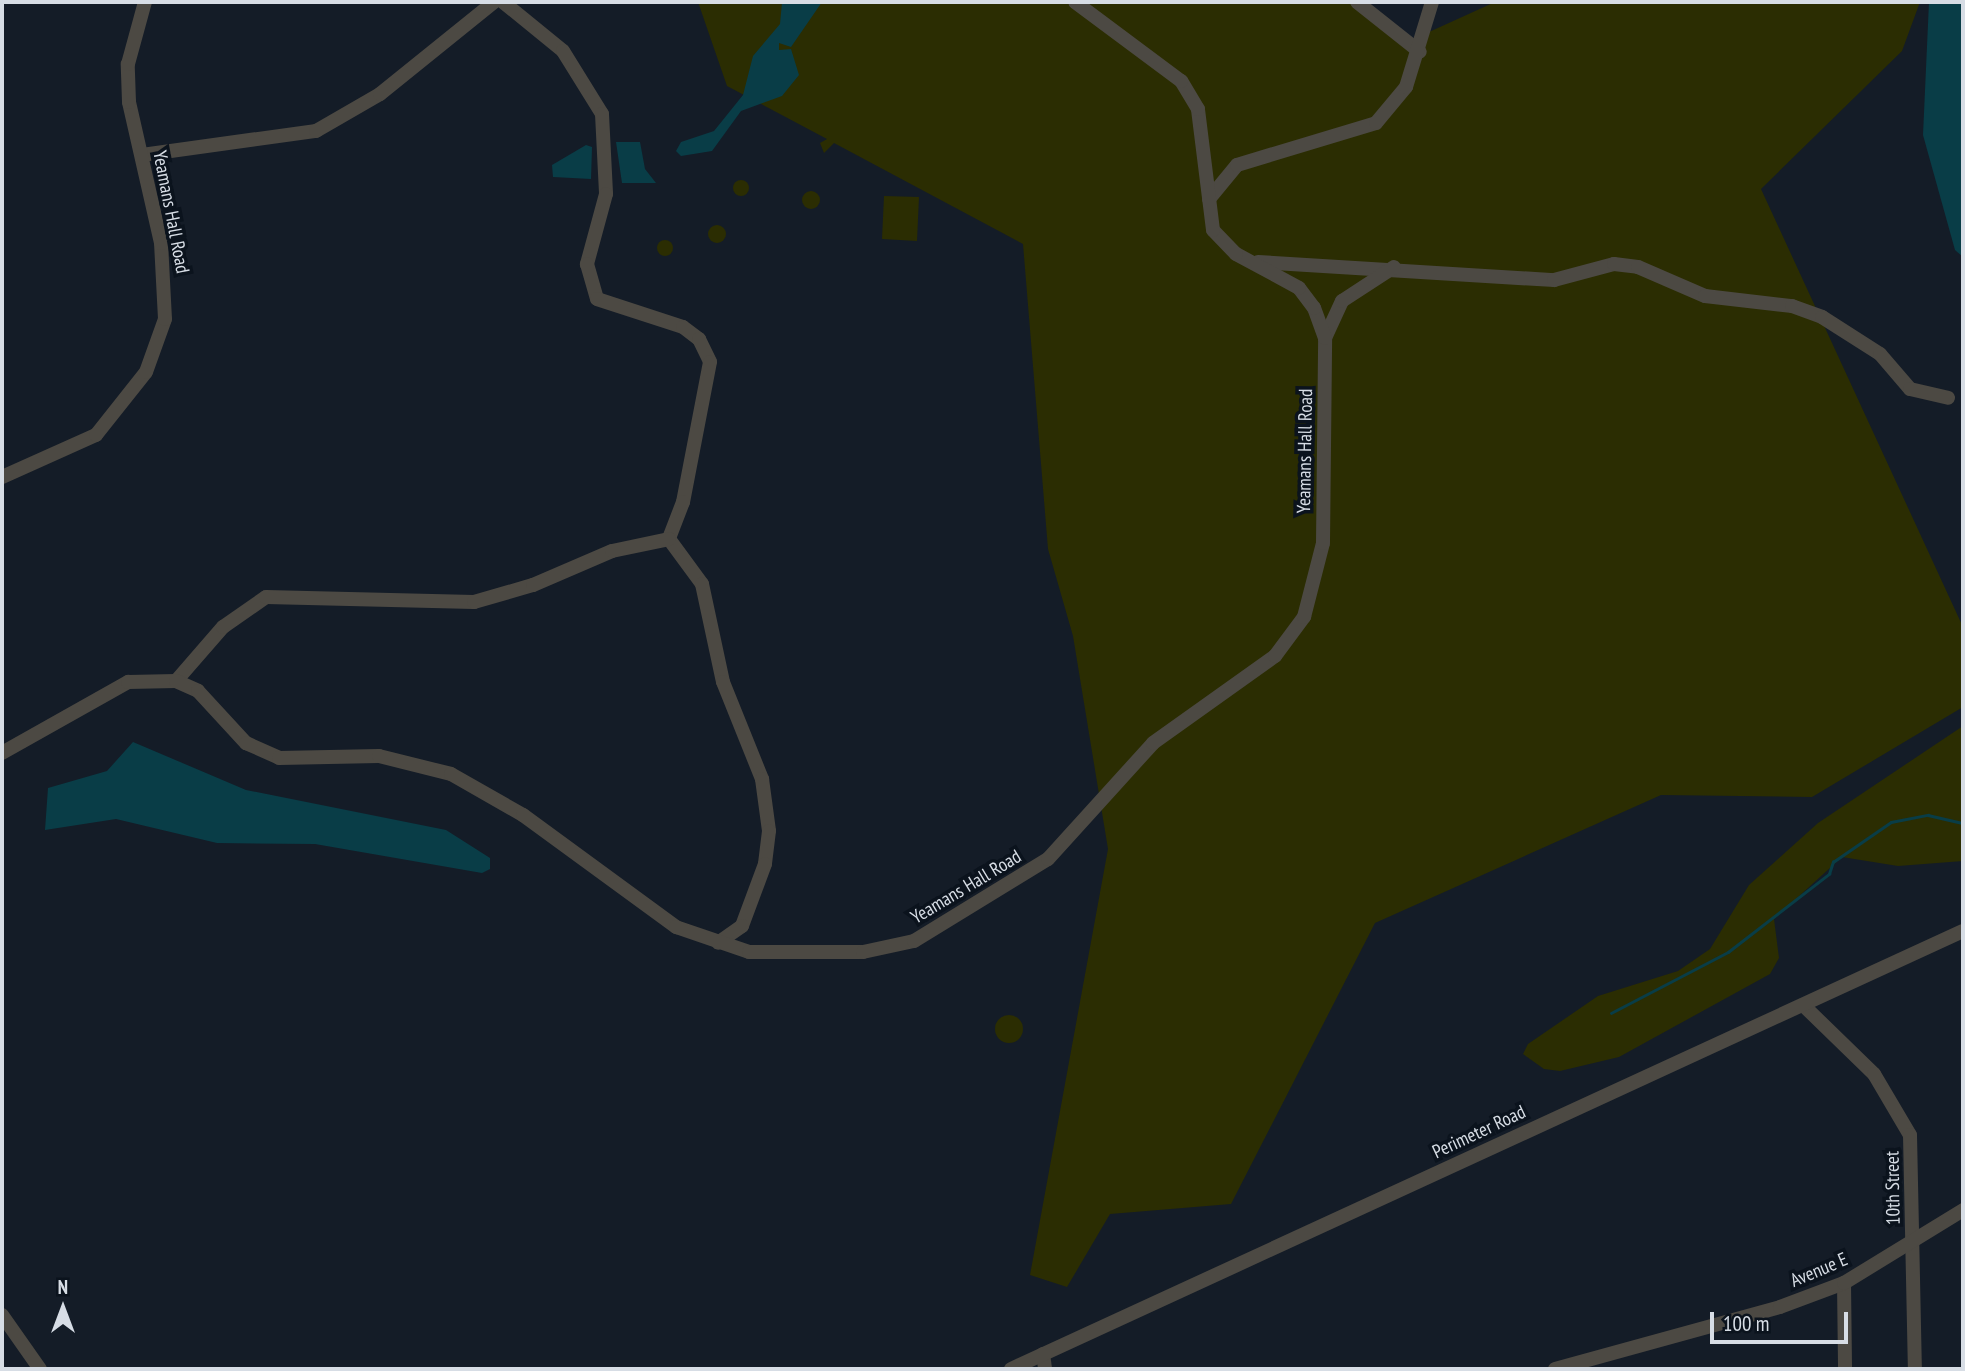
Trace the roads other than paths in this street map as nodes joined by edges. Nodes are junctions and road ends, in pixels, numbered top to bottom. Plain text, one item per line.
1 (145, 2) edge
2 (494, 2) edge
3 (503, 2) edge
4 (1075, 2) edge
5 (1357, 2) edge
6 (1432, 2) edge
7 (1420, 52) junction
8 (142, 155) junction
9 (1209, 199) junction
10 (1253, 262) junction
11 (1398, 266) junction
12 (1325, 338) junction
13 (1948, 398) dead end
14 (2, 477) edge
15 (669, 539) junction
16 (176, 681) junction
17 (2, 753) edge
18 (1963, 931) edge
19 (718, 943) junction
20 (1802, 1005) junction
21 (1963, 1210) edge
22 (1913, 1245) junction
23 (1844, 1283) junction
24 (2, 1315) edge
25 (1043, 1354) junction
26 (40, 1369) edge
27 (1011, 1369) edge
28 (1045, 1369) edge
29 (1555, 1369) edge
30 (1844, 1369) edge
31 (1914, 1369) edge

1 - 8 street, Yeamans Hall Road
2 - 8 street
3 - 15 street
4 - 9 street, Yeamans Hall Road
5 - 7 street
6 - 7 street
7 - 9 street
8 - 14 street, Yeamans Hall Road
9 - 10 street, Yeamans Hall Road
10 - 11 street
10 - 12 street, Yeamans Hall Road
11 - 12 street
11 - 13 street
12 - 19 street, Yeamans Hall Road
15 - 16 street
15 - 19 street
16 - 17 street
16 - 19 street, Yeamans Hall Road
18 - 20 street, Perimeter Road
20 - 22 street, 10th Street
20 - 25 street, Perimeter Road
21 - 22 street, Avenue E
22 - 23 street, Avenue E
22 - 31 street, 10th Street
23 - 29 street, Avenue E
23 - 30 street
24 - 26 street
25 - 27 street, Perimeter Road
25 - 28 street

